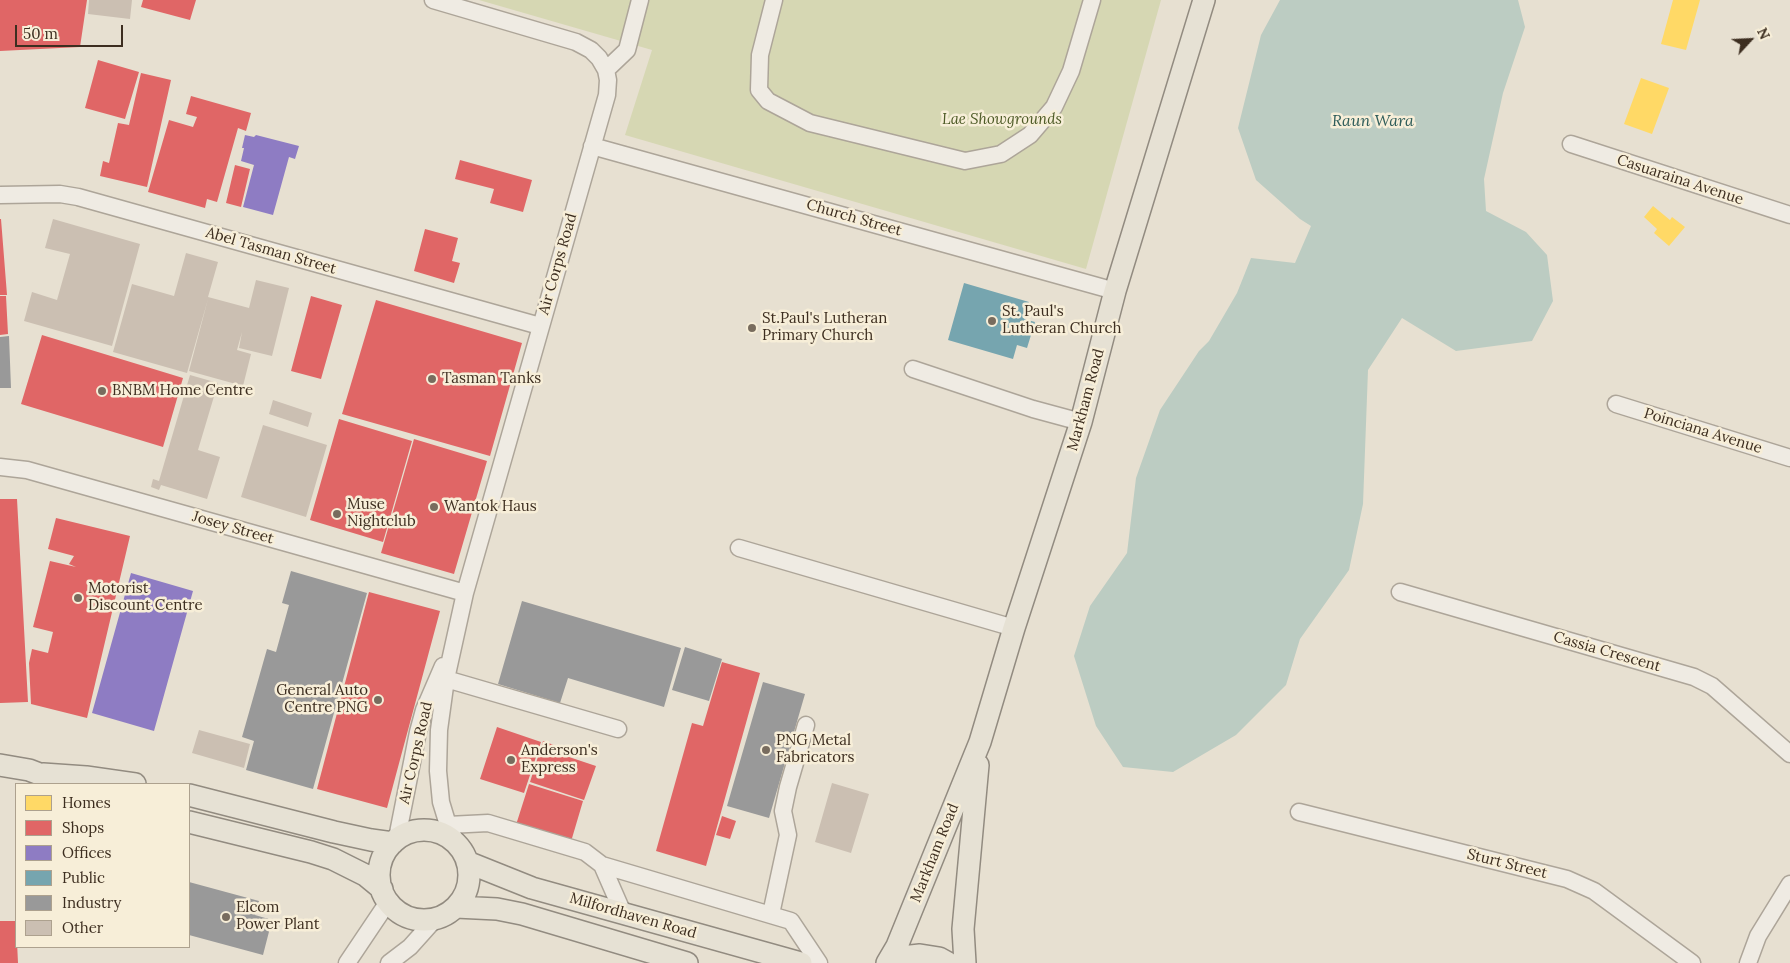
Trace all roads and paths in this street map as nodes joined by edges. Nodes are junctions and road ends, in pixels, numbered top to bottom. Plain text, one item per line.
1 (433, 0) edge
2 (640, 0) edge
3 (774, 0) edge
4 (1092, 0) edge
5 (1204, 0) edge
6 (606, 70) junction
7 (1570, 144) dead end
8 (592, 146) junction
9 (0, 195) edge
10 (1790, 215) edge
11 (1115, 291) junction
12 (540, 326) junction
13 (913, 370) dead end
14 (1616, 404) dead end
15 (1081, 422) junction
16 (1790, 458) edge
17 (0, 467) edge
18 (739, 548) dead end
19 (1400, 592) dead end
20 (465, 593) junction
21 (1014, 628) junction
22 (453, 643) junction
23 (446, 679) junction
24 (806, 725) dead end
25 (618, 729) dead end
26 (980, 742) junction
27 (1790, 754) edge
28 (0, 765) edge
29 (43, 774) junction
30 (64, 783) edge
31 (128, 783) edge
32 (190, 795) edge
33 (1299, 812) dead end
34 (190, 822) edge
35 (448, 825) junction
36 (395, 840) junction
37 (462, 853) junction
38 (602, 865) junction
39 (1790, 884) edge
40 (385, 896) junction
41 (456, 907) junction
42 (623, 913) junction
43 (771, 914) junction
44 (436, 918) junction
45 (347, 963) edge
46 (389, 963) edge
47 (687, 963) edge
48 (801, 963) edge
49 (819, 963) edge
50 (888, 963) edge
51 (948, 963) edge
52 (965, 963) edge
53 (1692, 963) edge
54 (1748, 963) edge

1 - 6 street
2 - 6 street
3 - 4 street
5 - 11 main road, Markham Road
6 - 8 street, Air Corps Road
7 - 10 street, Casuaraina Avenue
8 - 11 street, Church Street
8 - 12 street, Air Corps Road
9 - 12 street, Abel Tasman Street
11 - 15 main road, Markham Road
12 - 20 street, Air Corps Road
13 - 15 street
14 - 16 street, Poinciana Avenue
15 - 21 main road, Markham Road
17 - 20 street, Josey Street
18 - 21 street
19 - 27 street, Cassia Crescent
20 - 22 street, Air Corps Road
21 - 26 main road, Markham Road
22 - 23 street, Air Corps Road
22 - 36 street, Air Corps Road
23 - 25 street
23 - 35 street, Air Corps Road
24 - 43 street
26 - 50 main road, Markham Road
26 - 52 main road, Markham Road
28 - 29 main road
29 - 30 main road
29 - 31 main road
32 - 36 main road
33 - 53 street, Sturt Street
34 - 40 main road
35 - 37 street, Air Corps Road
35 - 38 street
36 - 37 main road
36 - 40 main road
37 - 41 main road
37 - 42 main road, Milfordhaven Road
38 - 42 street
38 - 43 street
39 - 54 street
40 - 44 main road
40 - 45 street
41 - 44 main road
41 - 47 main road, Milfordhaven Road
42 - 48 main road, Milfordhaven Road
43 - 49 street
44 - 46 street
50 - 51 main road

